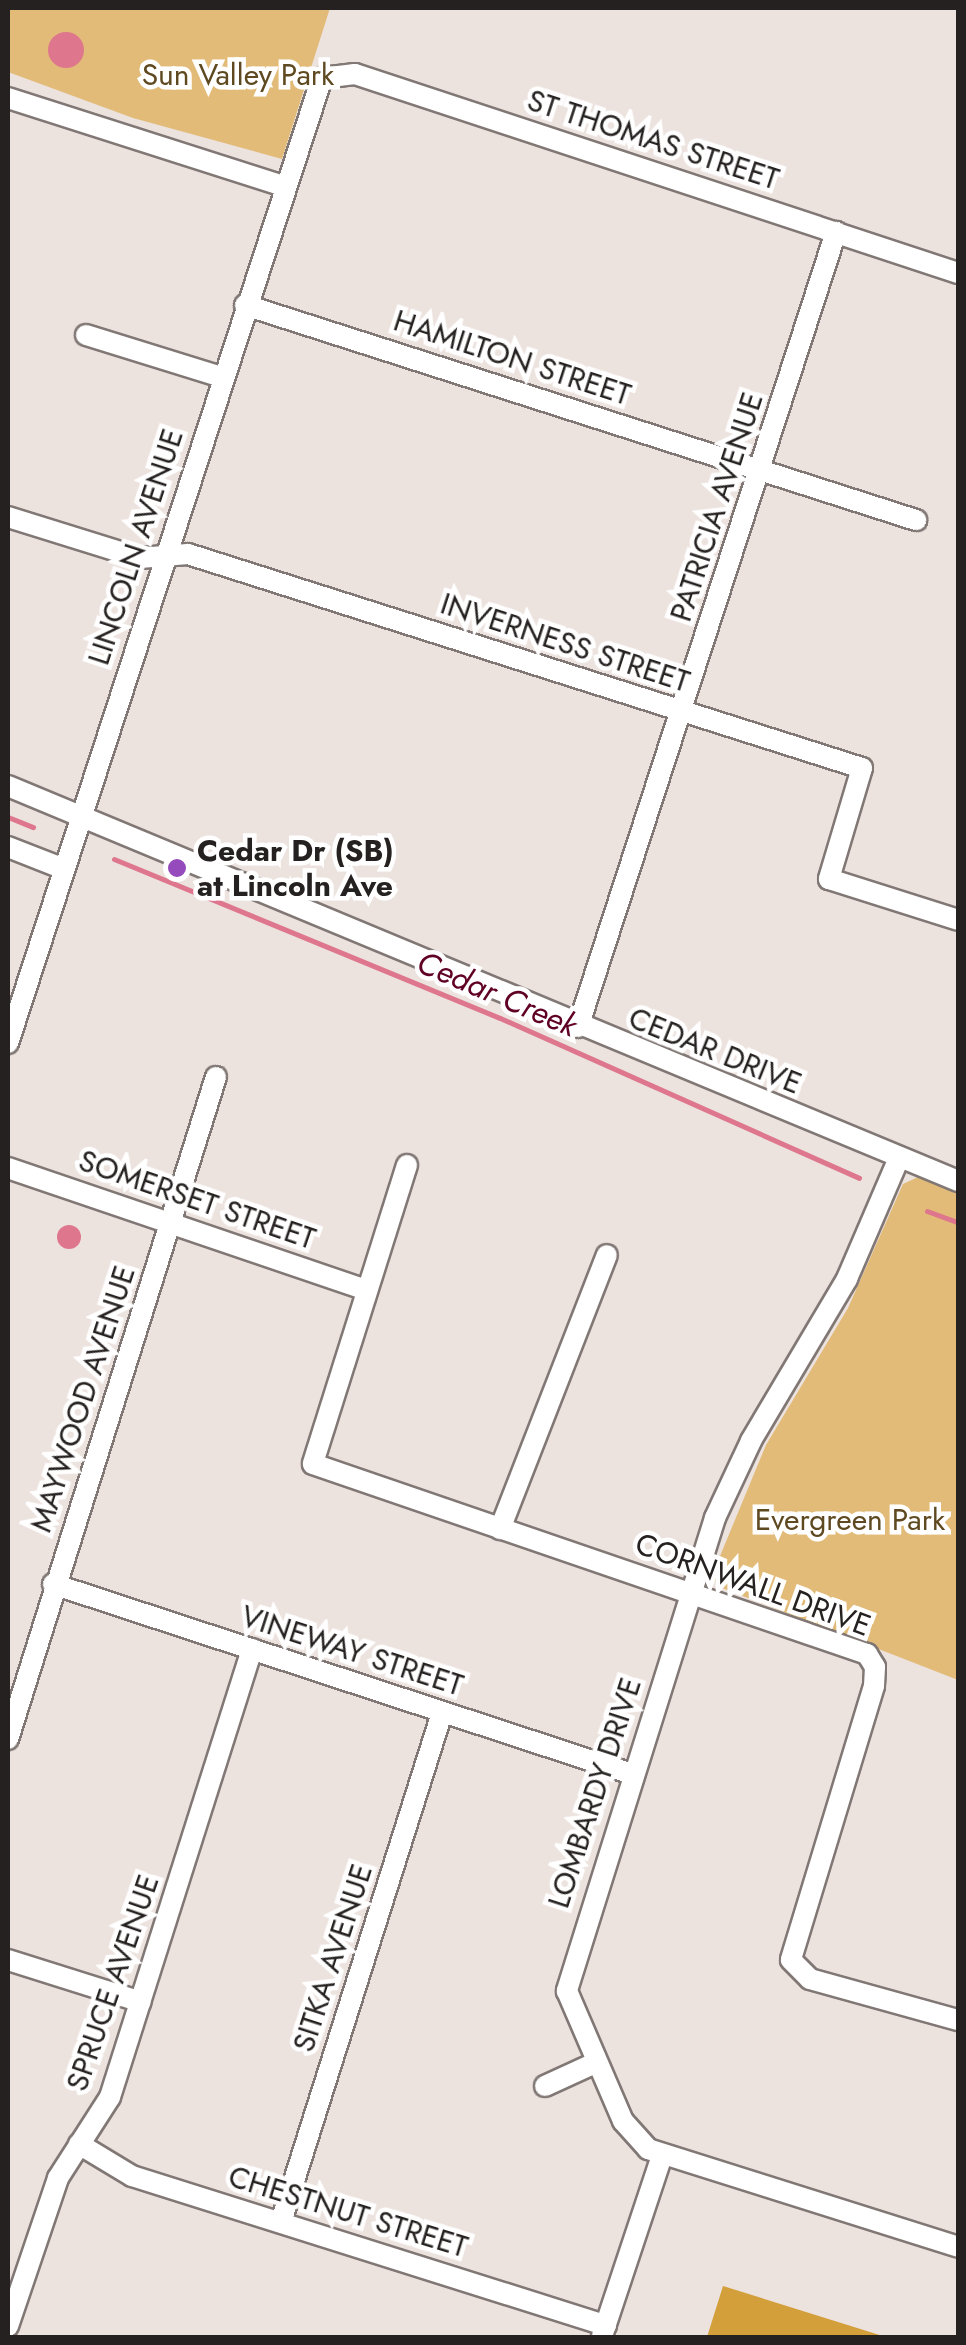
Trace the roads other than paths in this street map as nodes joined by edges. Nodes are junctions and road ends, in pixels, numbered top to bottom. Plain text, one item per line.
1 (328, 75) joint
2 (8, 98) edge
3 (283, 186) junction
4 (836, 232) junction
5 (958, 272) edge
6 (245, 305) junction
7 (86, 335) dead end
8 (222, 377) junction
9 (761, 468) junction
10 (8, 517) edge
11 (916, 520) dead end
12 (164, 556) junction
13 (682, 713) junction
14 (8, 786) edge
15 (81, 816) junction
16 (8, 847) edge
17 (64, 869) junction
18 (958, 920) edge
19 (578, 1027) junction
20 (8, 1043) edge
21 (216, 1077) dead end
22 (899, 1158) junction
23 (407, 1165) dead end
24 (8, 1168) edge
25 (958, 1181) edge
26 (173, 1222) junction
27 (607, 1255) dead end
28 (366, 1290) junction
29 (500, 1528) junction
30 (53, 1584) junction
31 (690, 1591) junction
32 (252, 1649) junction
33 (442, 1713) junction
34 (8, 1739) edge
35 (632, 1774) junction
36 (8, 1960) edge
37 (140, 2002) junction
38 (958, 2020) edge
39 (596, 2063) junction
40 (544, 2086) dead end
41 (79, 2144) junction
42 (662, 2156) junction
43 (282, 2222) junction
44 (958, 2248) edge
45 (8, 2326) edge
46 (604, 2331) edge

1 - 3 street, LINCOLN AVENUE
1 - 4 street, ST THOMAS STREET
2 - 3 street
3 - 6 street, LINCOLN AVENUE
4 - 5 street, ST THOMAS STREET
4 - 9 street, PATRICIA AVENUE
6 - 8 street, LINCOLN AVENUE
6 - 9 street, HAMILTON STREET
7 - 8 street
8 - 12 street, LINCOLN AVENUE
9 - 11 street, HAMILTON STREET
9 - 13 street, PATRICIA AVENUE
10 - 12 street, INVERNESS STREET
12 - 13 street, INVERNESS STREET
12 - 15 street, LINCOLN AVENUE
13 - 18 street, INVERNESS STREET
13 - 19 street, PATRICIA AVENUE
14 - 15 street, CEDAR DRIVE
15 - 17 street, LINCOLN AVENUE
15 - 19 street, CEDAR DRIVE
16 - 17 street
17 - 20 street, LINCOLN AVENUE
19 - 22 street, CEDAR DRIVE
21 - 26 street, MAYWOOD AVENUE
22 - 25 street, CEDAR DRIVE
22 - 31 street, LOMBARDY DRIVE
23 - 28 street
24 - 26 street, SOMERSET STREET
26 - 28 street, SOMERSET STREET
26 - 30 street, MAYWOOD AVENUE
27 - 29 street
28 - 29 street, CORNWALL DRIVE
29 - 31 street, CORNWALL DRIVE
30 - 32 street, VINEWAY STREET
30 - 34 street, MAYWOOD AVENUE
31 - 35 street, LOMBARDY DRIVE
31 - 38 street, CORNWALL DRIVE
32 - 33 street, VINEWAY STREET
32 - 37 street, SPRUCE AVENUE
33 - 35 street, VINEWAY STREET
33 - 43 street, SITKA AVENUE
35 - 39 street, LOMBARDY DRIVE
36 - 37 street
37 - 41 street, SPRUCE AVENUE
39 - 40 street
39 - 42 street, LOMBARDY DRIVE
41 - 43 street, CHESTNUT STREET
41 - 45 street, SPRUCE AVENUE
42 - 44 street, LOMBARDY DRIVE
42 - 46 street
43 - 46 street, CHESTNUT STREET

